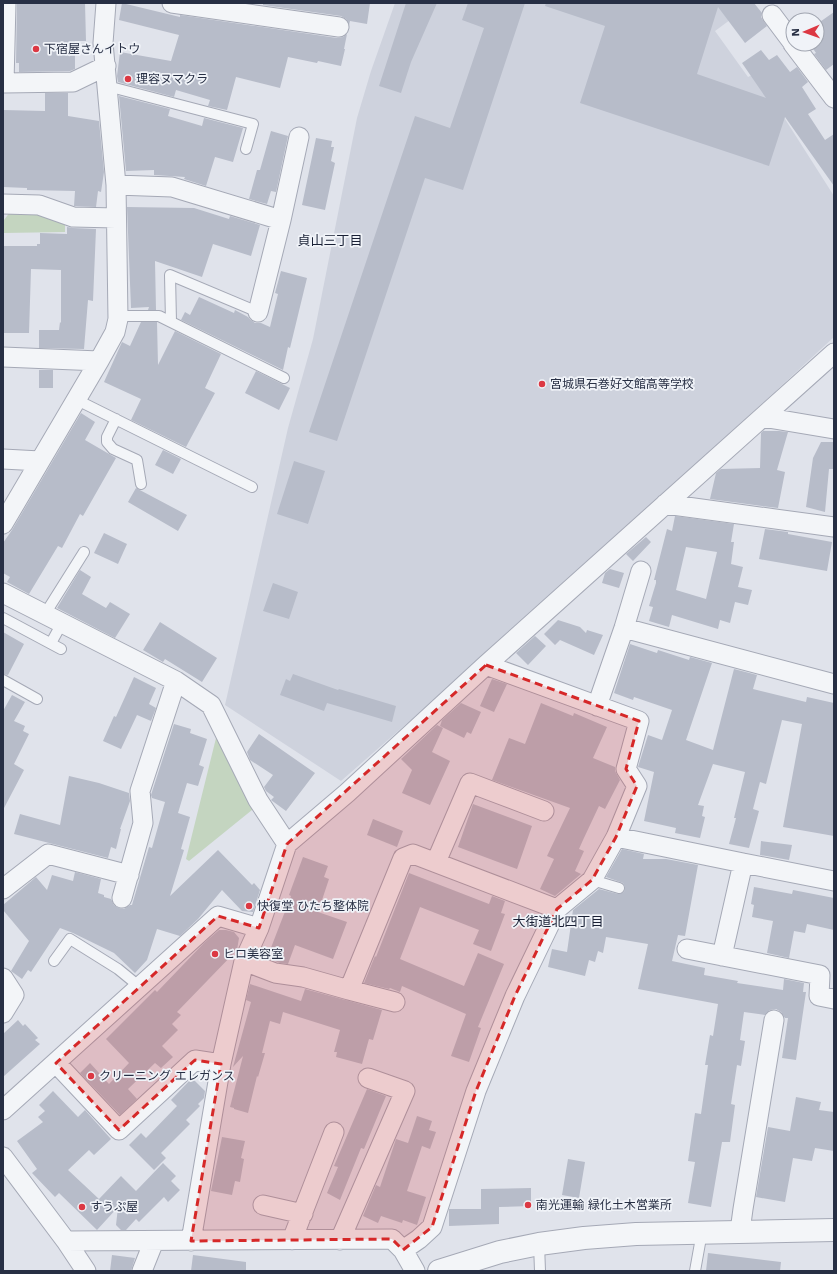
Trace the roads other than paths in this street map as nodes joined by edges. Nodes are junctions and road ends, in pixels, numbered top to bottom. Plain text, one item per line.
1 (6, 3) edge
2 (106, 3) edge
3 (172, 3) edge
4 (772, 15) dead end
5 (339, 27) dead end
6 (785, 33) edge
7 (799, 52) edge
8 (106, 66) junction
9 (107, 86) junction
10 (834, 98) edge
11 (299, 138) dead end
12 (246, 149) dead end
13 (116, 185) junction
14 (3, 204) edge
15 (116, 218) junction
16 (281, 220) junction
17 (258, 312) joint
18 (118, 316) junction
19 (171, 322) junction
20 (834, 353) edge
21 (3, 357) edge
22 (99, 361) junction
23 (284, 378) dead end
24 (77, 400) junction
25 (762, 417) junction
26 (116, 419) junction
27 (834, 429) edge
28 (3, 459) edge
29 (40, 461) junction
30 (141, 484) dead end
31 (252, 487) dead end
32 (665, 504) junction
33 (3, 524) edge
34 (834, 527) edge
35 (84, 552) dead end
36 (641, 571) dead end
37 (3, 593) edge
38 (3, 618) edge
39 (54, 619) junction
40 (624, 628) junction
41 (51, 644) junction
42 (61, 649) dead end
43 (486, 665) junction
44 (3, 680) edge
45 (176, 682) junction
46 (834, 684) edge
47 (37, 699) dead end
48 (596, 706) junction
49 (544, 811) dead end
50 (616, 837) junction
51 (287, 844) junction
52 (436, 862) junction
53 (743, 863) junction
54 (129, 875) junction
55 (592, 880) junction
56 (834, 881) edge
57 (619, 888) dead end
58 (3, 889) edge
59 (122, 898) dead end
60 (557, 909) junction
61 (259, 928) junction
62 (687, 949) dead end
63 (722, 956) junction
64 (54, 961) dead end
65 (244, 961) junction
66 (3, 978) edge
67 (140, 987) junction
68 (349, 990) junction
69 (834, 999) edge
70 (395, 1002) dead end
71 (3, 1013) edge
72 (774, 1020) dead end
73 (56, 1062) junction
74 (221, 1064) junction
75 (368, 1078) dead end
76 (3, 1110) edge
77 (334, 1132) dead end
78 (3, 1157) edge
79 (263, 1205) dead end
80 (303, 1214) junction
81 (834, 1230) edge
82 (740, 1231) junction
83 (702, 1232) junction
84 (191, 1240) junction
85 (292, 1240) junction
86 (340, 1240) junction
87 (66, 1241) junction
88 (154, 1241) junction
89 (539, 1244) junction
90 (403, 1250) junction
91 (463, 1267) edge
92 (86, 1271) edge
93 (142, 1271) edge
94 (415, 1271) edge
95 (439, 1271) edge
96 (540, 1271) edge
97 (695, 1271) edge

1 - 8 street
2 - 8 street
3 - 5 street
4 - 6 street
7 - 10 street
8 - 9 street
9 - 12 lane
9 - 13 street
11 - 16 street
13 - 15 street
13 - 16 street
14 - 15 street
15 - 18 street
16 - 17 street
17 - 19 lane
18 - 19 lane
18 - 22 street
19 - 23 lane
20 - 25 street
21 - 22 street
22 - 24 street
24 - 26 lane
24 - 29 street
25 - 27 street
25 - 32 street
26 - 30 lane
26 - 31 lane
28 - 29 street
29 - 33 street
32 - 34 street
32 - 43 street
35 - 39 lane
36 - 40 street
37 - 39 street
38 - 41 lane
39 - 41 lane
39 - 45 street
40 - 46 street
40 - 48 street
41 - 42 lane
43 - 48 street
43 - 51 street
44 - 47 lane
45 - 51 street
45 - 54 street
48 - 50 street
49 - 52 street
50 - 53 street
50 - 55 street
51 - 61 street
52 - 60 street
52 - 68 street
53 - 56 street
53 - 63 street
54 - 58 street
54 - 59 street
55 - 57 lane
55 - 60 street
60 - 90 street
61 - 65 street
61 - 67 street
62 - 63 street
63 - 69 street
64 - 67 lane
65 - 68 street
65 - 74 street
66 - 71 street
67 - 73 street
68 - 70 street
72 - 82 street
73 - 74 street
73 - 76 street
74 - 84 street
75 - 86 street
77 - 80 street
78 - 87 street
79 - 80 street
80 - 85 street
81 - 82 street
82 - 83 street
83 - 89 street
83 - 97 lane
84 - 85 street
84 - 88 street
85 - 86 street
86 - 90 street
87 - 88 street
87 - 92 street
88 - 93 street
89 - 91 street
89 - 96 lane
90 - 94 street
91 - 95 street

